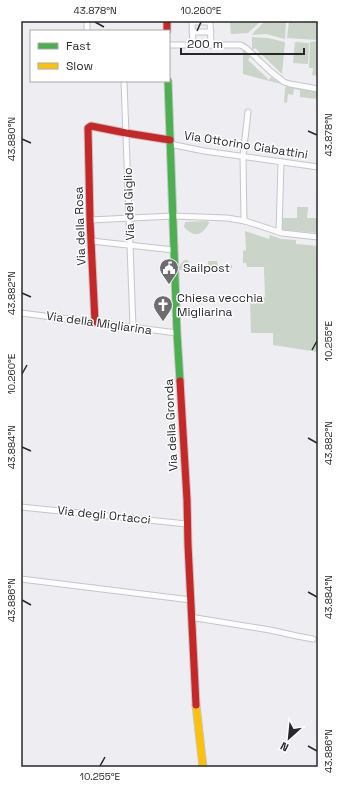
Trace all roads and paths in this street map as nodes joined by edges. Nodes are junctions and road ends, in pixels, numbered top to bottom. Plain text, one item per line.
1 (210, 21) edge
2 (192, 22) edge
3 (192, 32) junction
4 (211, 32) junction
5 (170, 45) edge
6 (193, 45) junction
7 (211, 45) junction
8 (124, 82) edge
9 (168, 82) edge
10 (318, 88) edge
11 (248, 112) dead end
12 (88, 129) joint
13 (126, 133) junction
14 (170, 142) junction
15 (243, 156) junction
16 (281, 162) junction
17 (318, 167) edge
18 (173, 216) junction
19 (129, 218) junction
20 (90, 220) junction
21 (244, 221) junction
22 (279, 232) junction
23 (318, 237) edge
24 (91, 241) junction
25 (130, 245) junction
26 (174, 250) junction
27 (21, 313) edge
28 (95, 322) junction
29 (133, 328) junction
30 (177, 333) junction
31 (21, 507) edge
32 (187, 524) junction
33 (21, 580) edge
34 (191, 600) junction
35 (192, 619) junction
36 (313, 639) dead end
37 (203, 767) edge

1 - 2 street
1 - 4 street
2 - 3 street
3 - 4 street
3 - 6 street
4 - 7 street
5 - 6 street
6 - 7 street
7 - 10 street
8 - 13 street, Via del Giglio
9 - 14 street, Via della Gronda
11 - 15 street
12 - 13 street, Via Ottorino Ciabattini
12 - 20 street, Via della Rosa
13 - 14 street, Via Ottorino Ciabattini
13 - 19 street, Via del Giglio
14 - 15 street, Via Ottorino Ciabattini
14 - 18 street, Via della Gronda
15 - 16 street, Via Ottorino Ciabattini
15 - 21 street
16 - 17 street, Via Ottorino Ciabattini
16 - 22 street
18 - 19 street
18 - 21 street
18 - 26 street, Via della Gronda
19 - 20 street
19 - 25 street, Via del Giglio
20 - 24 street, Via della Rosa
21 - 22 street
22 - 23 street
24 - 25 street
24 - 28 street, Via della Rosa
25 - 26 street
25 - 29 street, Via del Giglio
26 - 30 street, Via della Gronda
27 - 28 street, Via della Migliarina
28 - 29 street, Via della Migliarina
29 - 30 street, Via della Migliarina
30 - 32 street, Via della Gronda
31 - 32 street, Via degli Ortacci
32 - 34 street, Via della Gronda
33 - 34 street
34 - 35 street, Via della Gronda
35 - 36 street
35 - 37 street, Via della Gronda

